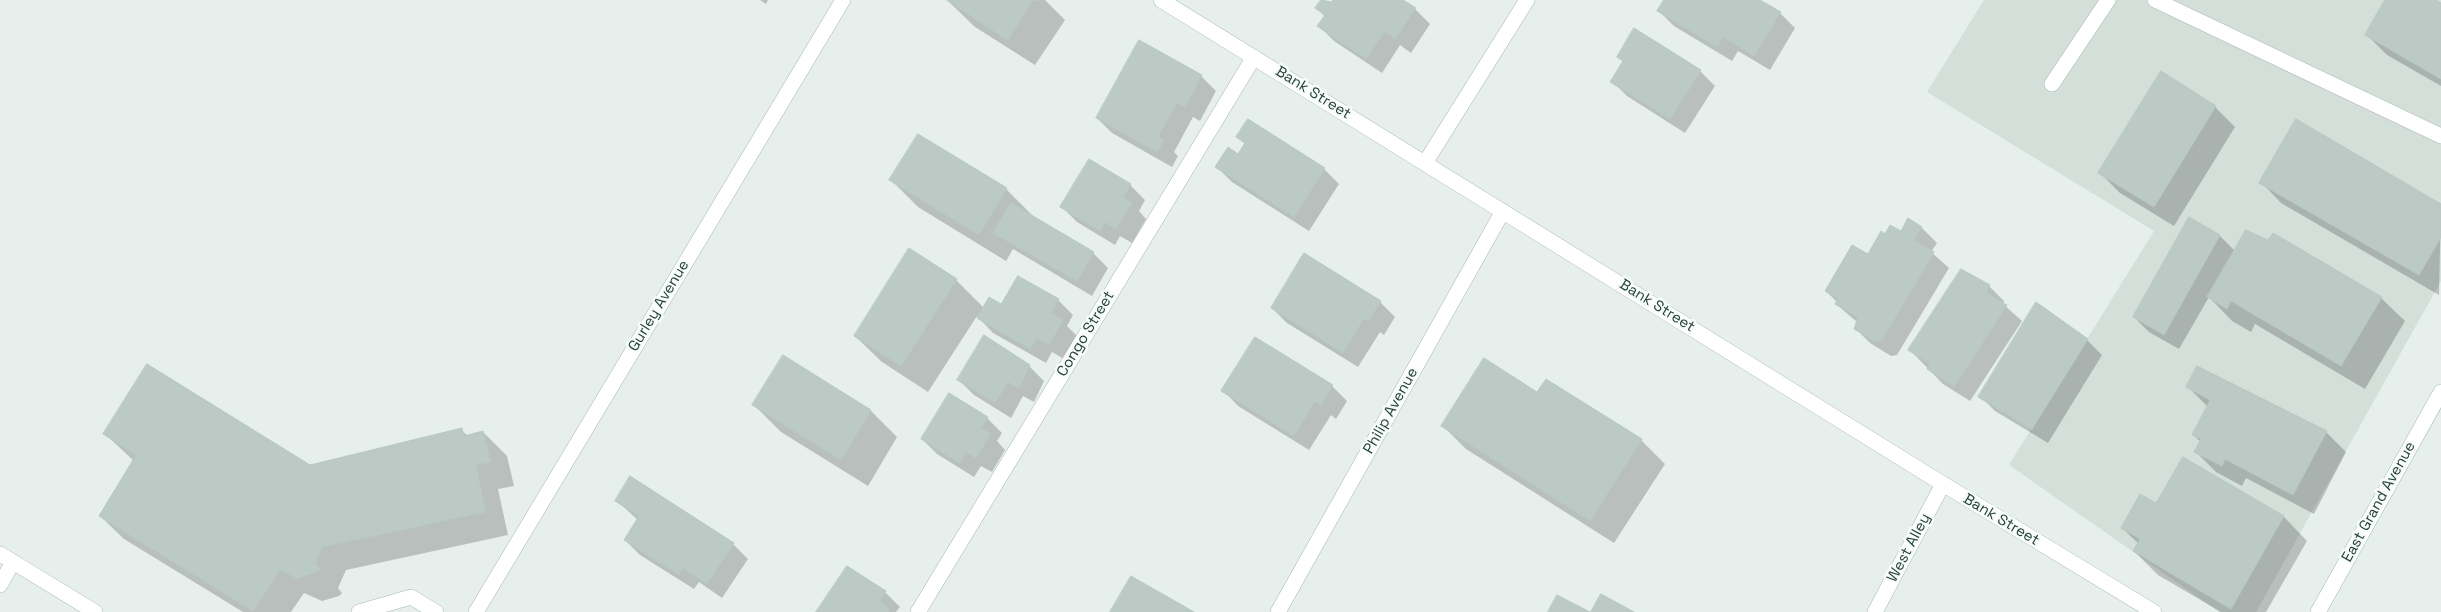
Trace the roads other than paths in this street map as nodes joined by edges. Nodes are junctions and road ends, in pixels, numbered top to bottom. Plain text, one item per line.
1 (843, 0) edge
2 (1161, 0) edge
3 (1527, 0) edge
4 (2108, 0) edge
5 (2155, 0) edge
6 (1254, 57) junction
7 (2052, 84) dead end
8 (2441, 136) edge
9 (1425, 163) junction
10 (1503, 210) junction
11 (2441, 392) edge
12 (1942, 484) junction
13 (6, 558) edge
14 (0, 585) edge
15 (95, 612) edge
16 (359, 612) edge
17 (436, 612) edge
18 (476, 612) edge
19 (918, 612) edge
20 (1278, 612) edge
21 (1875, 612) edge
22 (2154, 612) edge
23 (2318, 612) edge

1 - 18 street, Gurley Avenue
2 - 6 street, Bank Street
3 - 9 street
4 - 7 street
5 - 8 street
6 - 9 street, Bank Street
6 - 19 street, Congo Street
9 - 10 street, Bank Street
10 - 12 street, Bank Street
10 - 20 street, Philip Avenue
11 - 23 street, East Grand Avenue
12 - 21 street, West Alley
12 - 22 street, Bank Street
13 - 14 street
13 - 15 street
16 - 17 street

